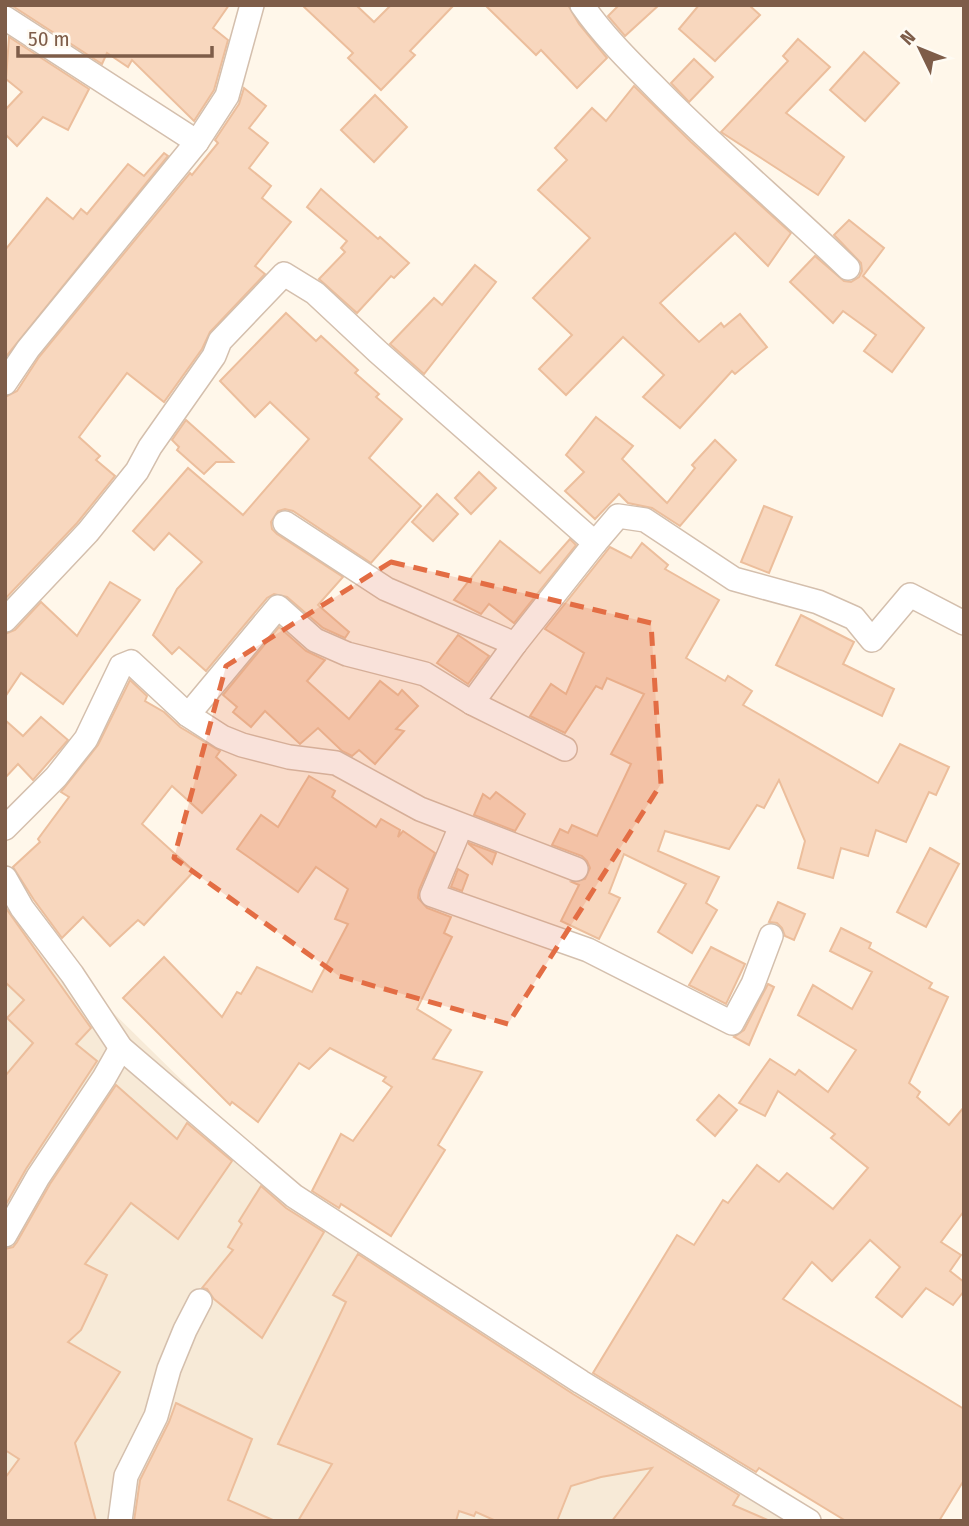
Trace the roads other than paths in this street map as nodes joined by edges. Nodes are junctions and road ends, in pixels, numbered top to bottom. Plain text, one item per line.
1 (252, 5) edge
2 (582, 5) edge
3 (5, 18) edge
4 (197, 142) junction
5 (848, 268) dead end
6 (5, 383) edge
7 (285, 523) dead end
8 (594, 543) junction
9 (5, 620) edge
10 (964, 623) edge
11 (515, 643) junction
12 (472, 703) junction
13 (188, 715) junction
14 (565, 749) dead end
15 (461, 825) junction
16 (5, 828) edge
17 (576, 869) dead end
18 (5, 878) edge
19 (771, 936) dead end
20 (121, 1048) junction
21 (5, 1235) edge
22 (200, 1301) dead end
23 (120, 1521) edge
24 (810, 1521) edge

1 - 4 street
2 - 5 street
3 - 4 street
4 - 6 street
7 - 11 street
8 - 9 street
8 - 10 street
8 - 11 street
11 - 12 street
12 - 13 street
12 - 14 street
13 - 15 street
13 - 16 street
15 - 17 street
15 - 19 street
18 - 20 street
20 - 21 street
20 - 24 street
22 - 23 street

